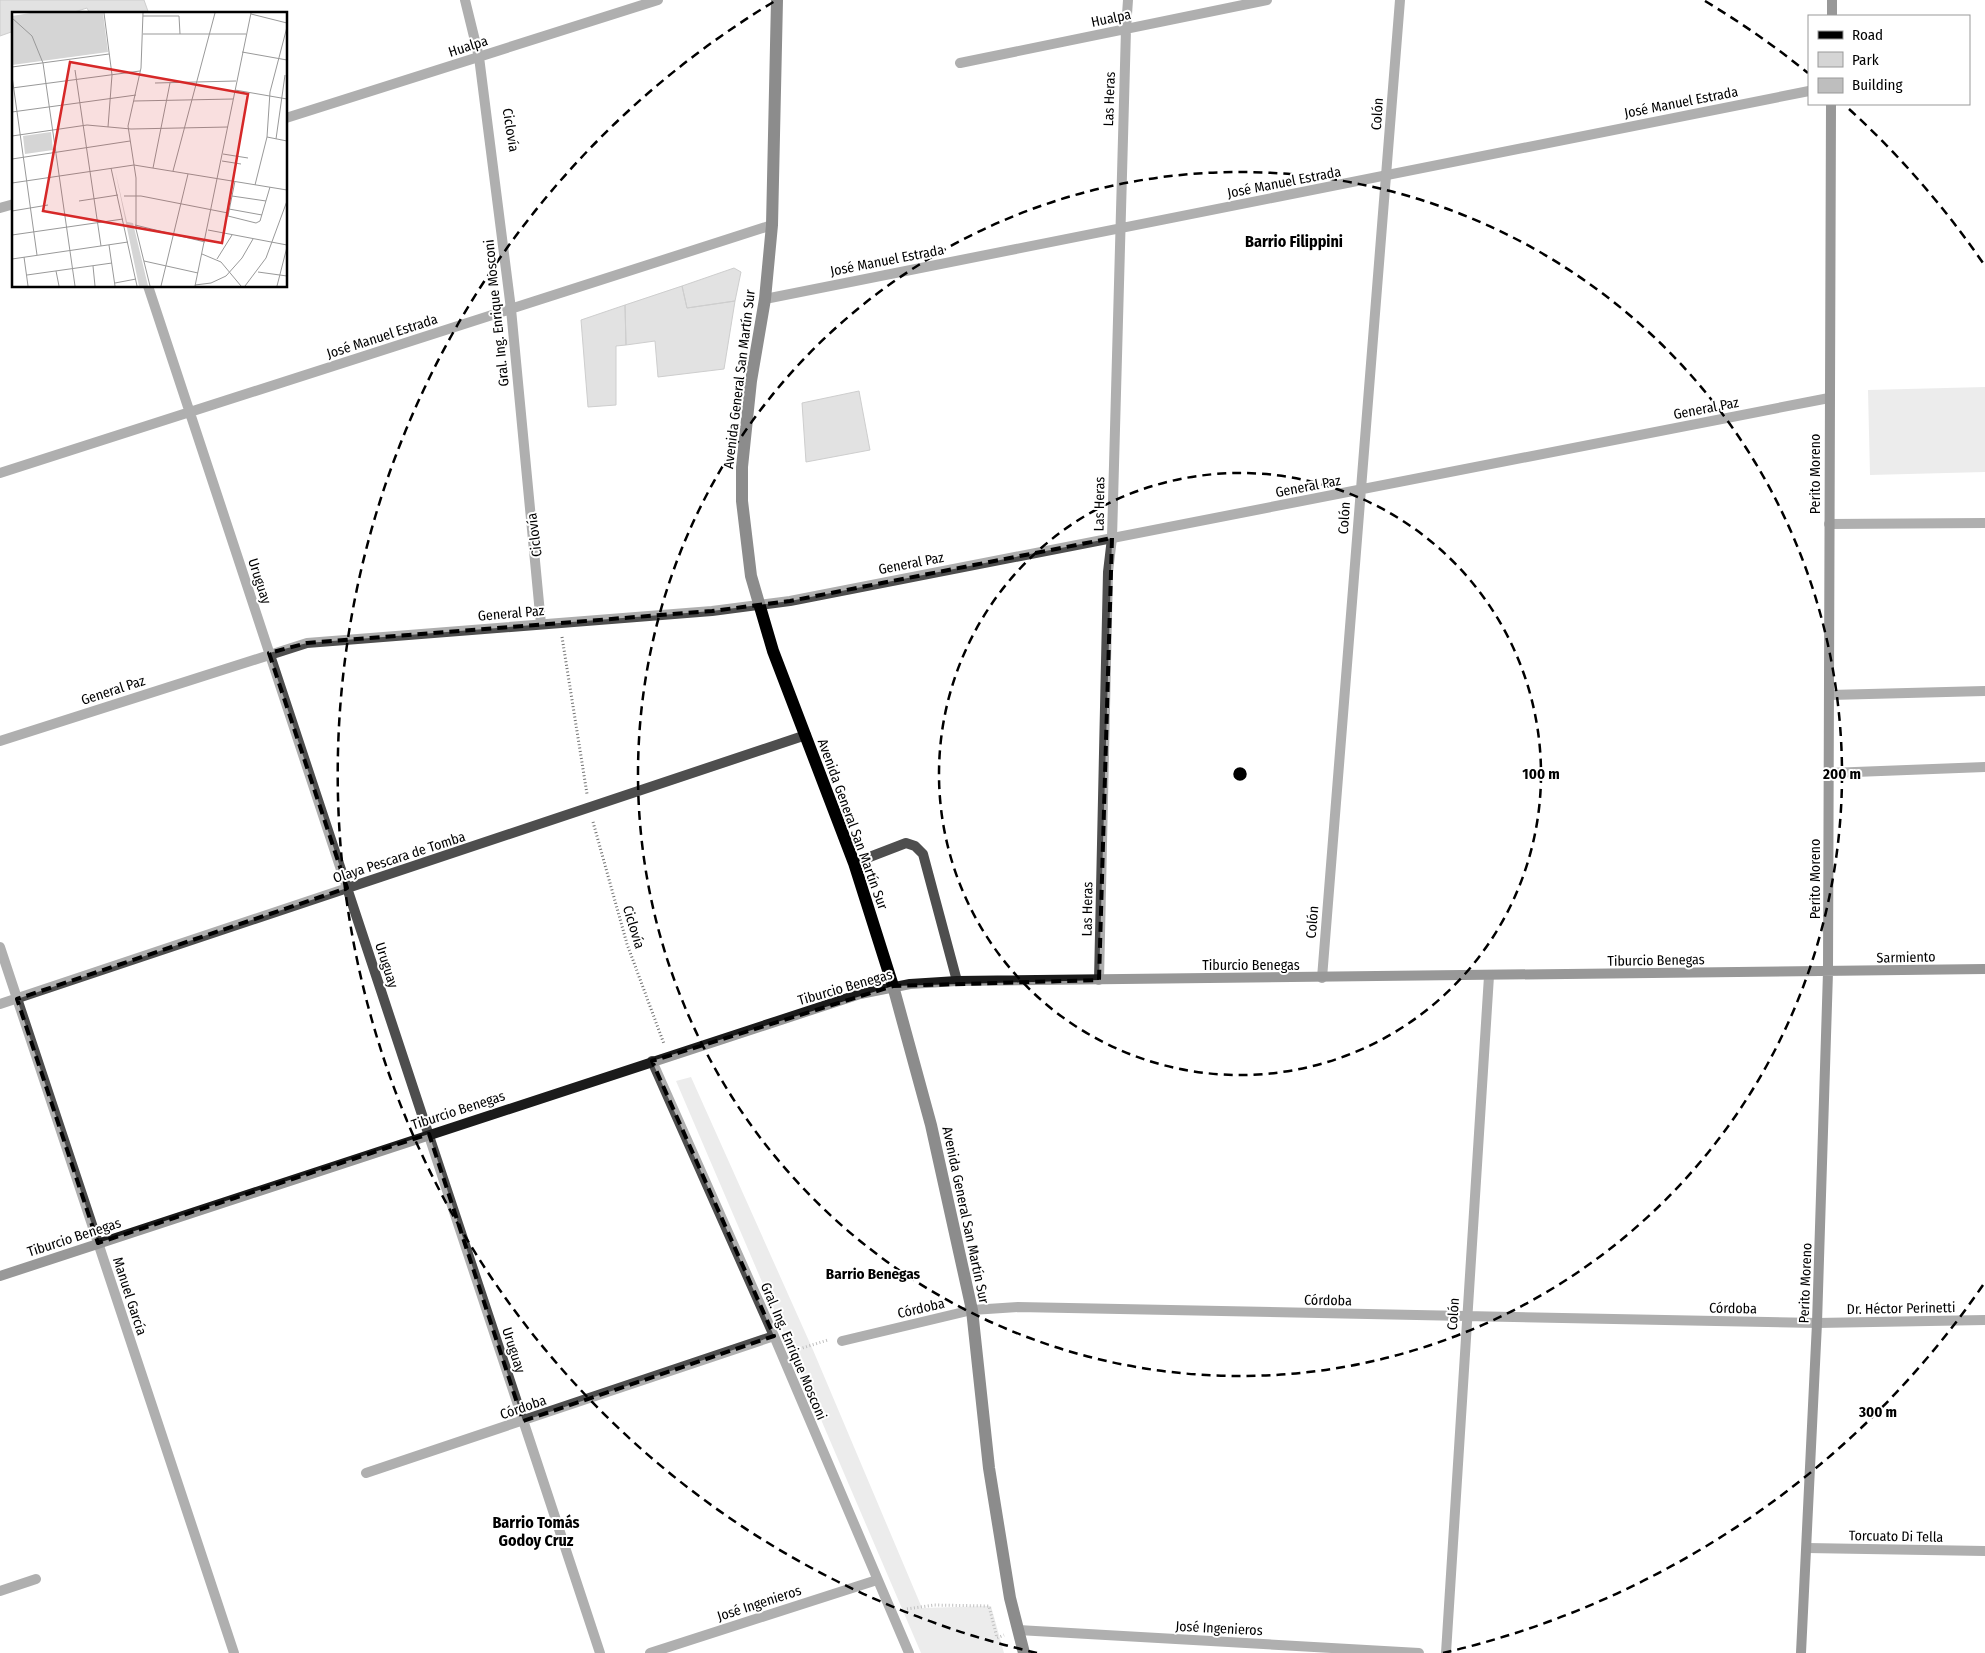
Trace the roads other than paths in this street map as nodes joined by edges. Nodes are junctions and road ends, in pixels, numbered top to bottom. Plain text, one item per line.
1 (465, 0) edge
2 (658, 0) edge
3 (776, 0) edge
4 (1128, 0) edge
5 (1267, 0) edge
6 (1400, 0) edge
7 (1832, 0) edge
8 (1832, 15) edge
9 (1126, 30) junction
10 (479, 57) junction
11 (960, 63) dead end
12 (1808, 91) edge
13 (1832, 105) edge
14 (288, 117) edge
15 (1386, 175) junction
16 (772, 225) junction
17 (1118, 228) junction
18 (149, 288) edge
19 (765, 299) junction
20 (510, 309) junction
21 (1829, 398) junction
22 (190, 411) junction
23 (0, 474) edge
24 (1360, 490) junction
25 (1985, 523) edge
26 (1829, 524) junction
27 (1112, 538) junction
28 (758, 606) junction
29 (541, 624) junction
30 (269, 653) junction
31 (1985, 691) edge
32 (1830, 695) junction
33 (806, 735) junction
34 (0, 741) edge
35 (1985, 767) edge
36 (1830, 773) junction
37 (854, 863) junction
38 (347, 888) junction
39 (0, 947) edge
40 (1985, 969) edge
41 (1828, 972) junction
42 (1488, 976) junction
43 (1322, 978) junction
44 (1099, 980) junction
45 (957, 981) junction
46 (893, 986) junction
47 (17, 999) junction
48 (0, 1004) edge
49 (652, 1062) junction
50 (429, 1134) junction
51 (98, 1243) junction
52 (0, 1276) edge
53 (972, 1310) junction
54 (1467, 1317) junction
55 (1985, 1320) edge
56 (1818, 1323) junction
57 (774, 1336) junction
58 (842, 1341) road end
59 (523, 1421) junction
60 (366, 1473) dead end
61 (1807, 1548) junction
62 (1985, 1550) edge
63 (36, 1579) dead end
64 (877, 1580) junction
65 (0, 1592) edge
66 (1018, 1630) junction
67 (234, 1653) edge
68 (600, 1653) edge
69 (650, 1653) edge
70 (909, 1653) edge
71 (1024, 1653) edge
72 (1419, 1653) edge
73 (1446, 1653) edge
74 (1801, 1653) edge

1 - 10 street, Gral. Ing. Enrique Mosconi
2 - 10 street, Hualpa
3 - 16 main road, Avenida General San Martín Sur
4 - 9 street, Las Heras
5 - 9 street, Hualpa
6 - 15 street, Colón
7 - 8 main road
9 - 11 street, Hualpa
9 - 17 street, Las Heras
10 - 14 street, Hualpa
10 - 20 street, Gral. Ing. Enrique Mosconi
12 - 15 street, José Manuel Estrada
13 - 21 main road, Perito Moreno
15 - 17 street, José Manuel Estrada
15 - 24 street, Colón
16 - 19 main road, Avenida General San Martín Sur
16 - 20 street, José Manuel Estrada
17 - 19 street, José Manuel Estrada
17 - 27 street, Las Heras
18 - 22 street, Uruguay
19 - 28 main road, Avenida General San Martín Sur
20 - 22 street, José Manuel Estrada
20 - 29 street, Gral. Ing. Enrique Mosconi
21 - 24 street, General Paz
21 - 26 main road, Perito Moreno
22 - 23 street, José Manuel Estrada
22 - 30 street, Uruguay
24 - 27 street, General Paz
24 - 43 street, Colón
25 - 26 street
26 - 32 main road, Perito Moreno
27 - 28 street, General Paz
27 - 44 street, Las Heras
28 - 29 street, General Paz
28 - 33 main road, Avenida General San Martín Sur
29 - 30 street, General Paz
30 - 34 street, General Paz
30 - 38 street, Uruguay
31 - 32 street
32 - 36 main road, Perito Moreno
33 - 37 main road, Avenida General San Martín Sur
33 - 38 street, Olaya Pescara de Tomba
35 - 36 street
36 - 41 main road, Perito Moreno
37 - 45 street
37 - 46 main road, Avenida General San Martín Sur
38 - 47 street, Olaya Pescara de Tomba
38 - 50 street, Uruguay
39 - 47 street, Manuel García
40 - 41 main road, Sarmiento
41 - 42 main road, Tiburcio Benegas
41 - 56 main road, Perito Moreno
42 - 43 main road, Tiburcio Benegas
42 - 54 street, Colón
43 - 44 main road, Tiburcio Benegas
44 - 45 main road, Tiburcio Benegas
45 - 46 main road, Tiburcio Benegas
46 - 49 main road, Tiburcio Benegas
46 - 53 main road, Avenida General San Martín Sur
47 - 48 street, Olaya Pescara de Tomba
47 - 51 street, Manuel García
49 - 50 main road, Tiburcio Benegas
49 - 57 street, Gral. Ing. Enrique Mosconi
50 - 51 main road, Tiburcio Benegas
50 - 59 street, Uruguay
51 - 52 main road, Tiburcio Benegas
51 - 67 street, Manuel García
53 - 54 street, Córdoba
53 - 58 street, Córdoba
53 - 66 main road, Avenida General San Martín Sur
54 - 56 street, Córdoba
54 - 73 street, Colón
55 - 56 street, Dr. Héctor Perinetti
56 - 61 main road, Perito Moreno
57 - 59 street, Córdoba
57 - 64 street, Gral. Ing. Enrique Mosconi
59 - 60 street, Córdoba
59 - 68 street, Uruguay
61 - 62 street, Torcuato Di Tella
61 - 74 main road, Perito Moreno
63 - 65 street
64 - 69 street, José Ingenieros
64 - 70 street, Gral. Ing. Enrique Mosconi
66 - 71 main road, Avenida General San Martín Sur
66 - 72 street, José Ingenieros

